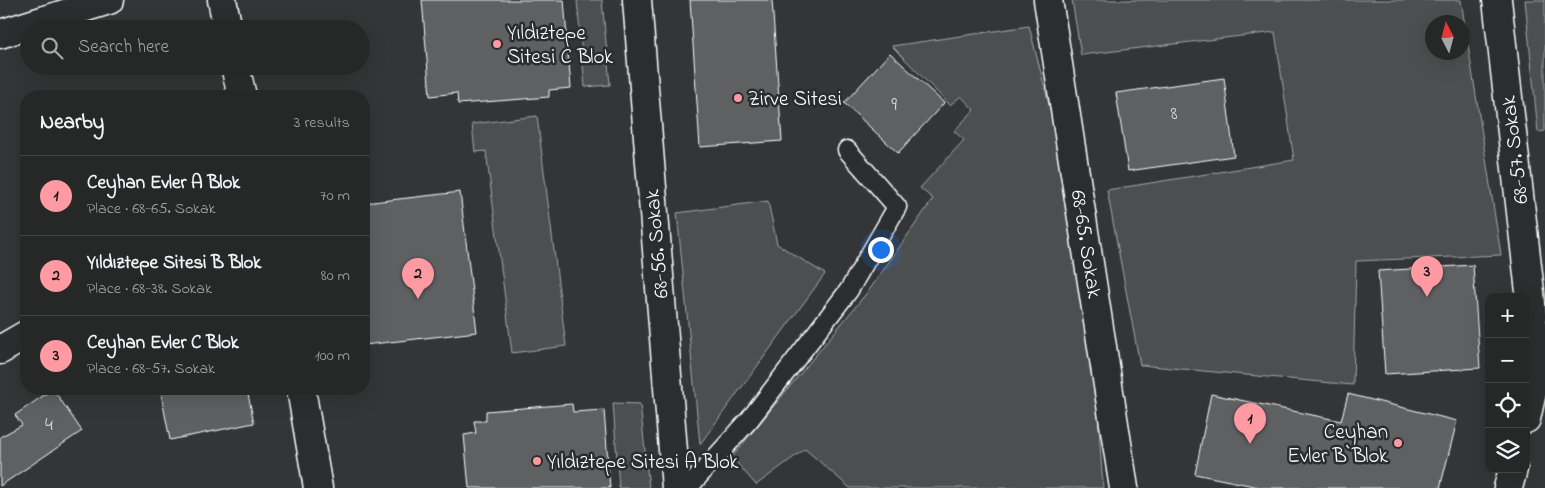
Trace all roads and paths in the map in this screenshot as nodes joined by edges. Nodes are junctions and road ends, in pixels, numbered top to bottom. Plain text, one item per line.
1 (109, 0) edge
2 (222, 0) edge
3 (637, 0) edge
4 (1048, 0) edge
5 (1497, 0) edge
6 (45, 20) edge
7 (226, 20) edge
8 (20, 28) edge
9 (0, 34) edge
10 (237, 75) edge
11 (241, 90) edge
12 (847, 150) dead end
13 (20, 338) edge
14 (0, 350) edge
15 (302, 395) edge
16 (1530, 401) edge
17 (1512, 473) edge
18 (318, 488) edge
19 (676, 488) edge
20 (688, 488) edge
21 (1124, 488) edge
22 (1508, 488) edge

1 - 6 street
2 - 7 street
3 - 19 street, 68-56. Sokak
4 - 21 street, 68-65. Sokak
5 - 16 street, 68-57. Sokak
8 - 9 street
10 - 11 street
12 - 20 lane
13 - 14 street
15 - 18 street
17 - 22 street

